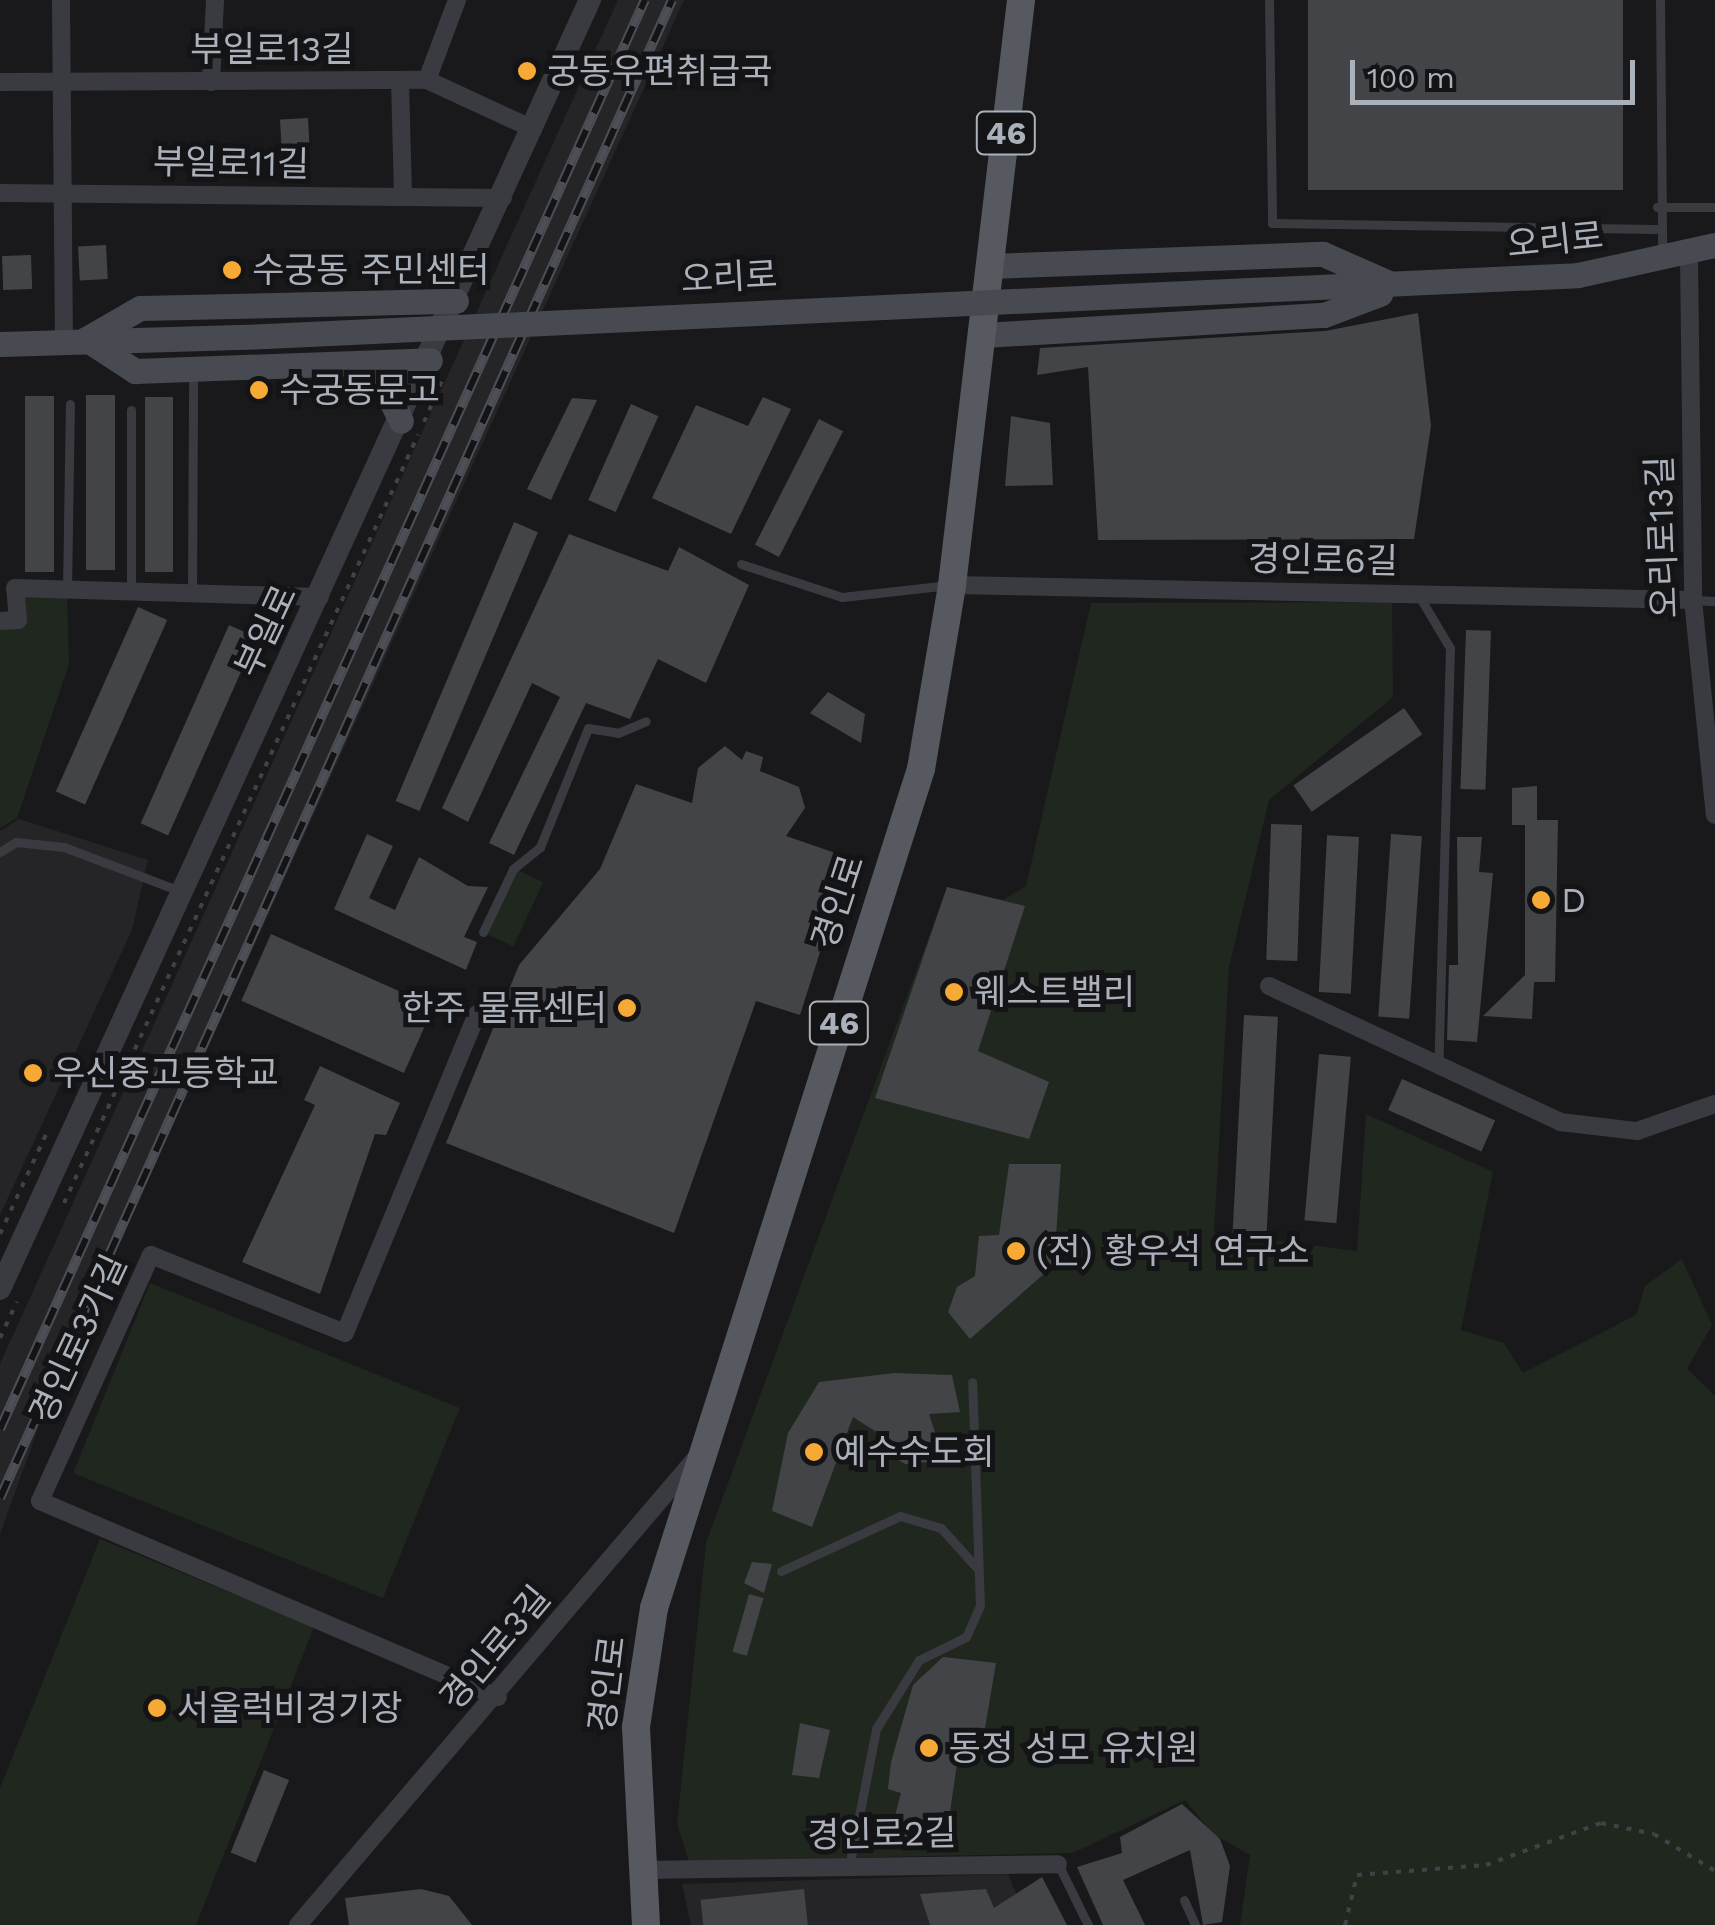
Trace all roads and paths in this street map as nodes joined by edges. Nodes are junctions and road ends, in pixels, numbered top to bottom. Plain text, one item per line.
1 (215, 0) edge
2 (457, 0) edge
3 (590, 0) edge
4 (1020, 0) edge
5 (1269, 0) edge
6 (1660, 0) edge
7 (65, 1) edge
8 (400, 80) junction
9 (427, 80) junction
10 (0, 82) edge
11 (211, 82) junction
12 (62, 83) junction
13 (533, 129) junction
14 (0, 193) edge
15 (59, 194) junction
16 (403, 197) junction
17 (502, 198) junction
18 (1715, 206) edge
19 (1657, 207) junction
20 (1656, 230) junction
21 (1715, 244) edge
22 (1676, 259) junction
23 (991, 266) junction
24 (1398, 287) junction
25 (456, 302) junction
26 (309, 304) junction
27 (984, 335) junction
28 (75, 338) junction
29 (0, 344) edge
30 (347, 362) junction
31 (308, 364) junction
32 (439, 364) junction
33 (193, 368) junction
34 (70, 404) dead end
35 (131, 410) dead end
36 (401, 421) junction
37 (742, 564) dead end
38 (952, 584) junction
39 (67, 590) junction
40 (131, 592) junction
41 (192, 593) junction
42 (1418, 594) junction
43 (320, 597) junction
44 (1693, 600) junction
45 (1715, 601) edge
46 (0, 621) edge
47 (646, 721) dead end
48 (1715, 814) edge
49 (0, 852) edge
50 (182, 892) junction
51 (483, 932) dead end
52 (1269, 986) dead end
53 (478, 1014) dead end
54 (1438, 1065) junction
55 (1715, 1104) edge
56 (54, 1222) dead end
57 (12, 1289) edge
58 (0, 1338) edge
59 (972, 1382) dead end
60 (699, 1454) junction
61 (978, 1568) junction
62 (781, 1571) dead end
63 (498, 1697) junction
64 (1058, 1864) joint
65 (850, 1867) junction
66 (639, 1870) junction
67 (1715, 1872) edge
68 (1184, 1900) dead end
69 (298, 1925) edge
70 (646, 1925) edge
71 (1088, 1925) edge
72 (1194, 1925) edge
73 (1345, 1925) edge

1 - 11 street
2 - 9 street
3 - 13 street, 부일로
4 - 23 main road, 경인로 / 46
5 - 20 lane
6 - 19 lane
7 - 12 street
8 - 9 street, 부일로13길
8 - 11 street, 부일로13길
8 - 16 street
9 - 13 street, 부일로13길
10 - 12 street, 부일로13길
11 - 12 street, 부일로13길
12 - 15 street
13 - 17 street, 부일로
14 - 15 street, 부일로11길
15 - 16 street, 부일로11길
15 - 28 street
16 - 17 street, 부일로11길
17 - 25 street, 부일로
18 - 19 lane
19 - 20 lane
20 - 22 lane
21 - 22 main road, 오리로
22 - 24 main road, 오리로
22 - 44 street, 오리로13길
23 - 24 main road, 오리로
23 - 27 main road, 경인로 / 46
24 - 27 main road, 오리로
24 - 28 main road, 오리로, bridge
25 - 26 main road
25 - 32 street, 부일로
26 - 28 main road
26 - 31 main road
27 - 38 main road, 경인로 / 46
28 - 29 main road, 오리로
28 - 33 main road
30 - 31 main road
30 - 32 main road
30 - 36 main road
31 - 33 main road
32 - 36 street, 부일로
32 - 56 path
33 - 41 lane
34 - 39 lane
35 - 40 lane
36 - 43 street, 부일로
37 - 38 lane
38 - 42 street, 경인로6길
38 - 60 main road, 경인로 / 46
39 - 40 street
39 - 46 street
40 - 41 street
41 - 43 street
42 - 44 street, 경인로6길
42 - 54 lane
43 - 50 street, 부일로
44 - 45 lane
44 - 48 street, 오리로13길
47 - 51 lane
49 - 50 lane
50 - 57 street, 부일로
52 - 54 street
53 - 63 street, 경인로3가길
54 - 55 street
57 - 58 path
59 - 61 lane
60 - 63 street, 경인로3길
60 - 66 main road, 경인로 / 46
61 - 62 lane
61 - 65 lane
63 - 69 street, 경인로3길
64 - 65 street, 경인로2길
64 - 71 lane, 경인로2길
65 - 66 street, 경인로2길
66 - 70 main road, 경인로
67 - 73 path
68 - 72 lane

